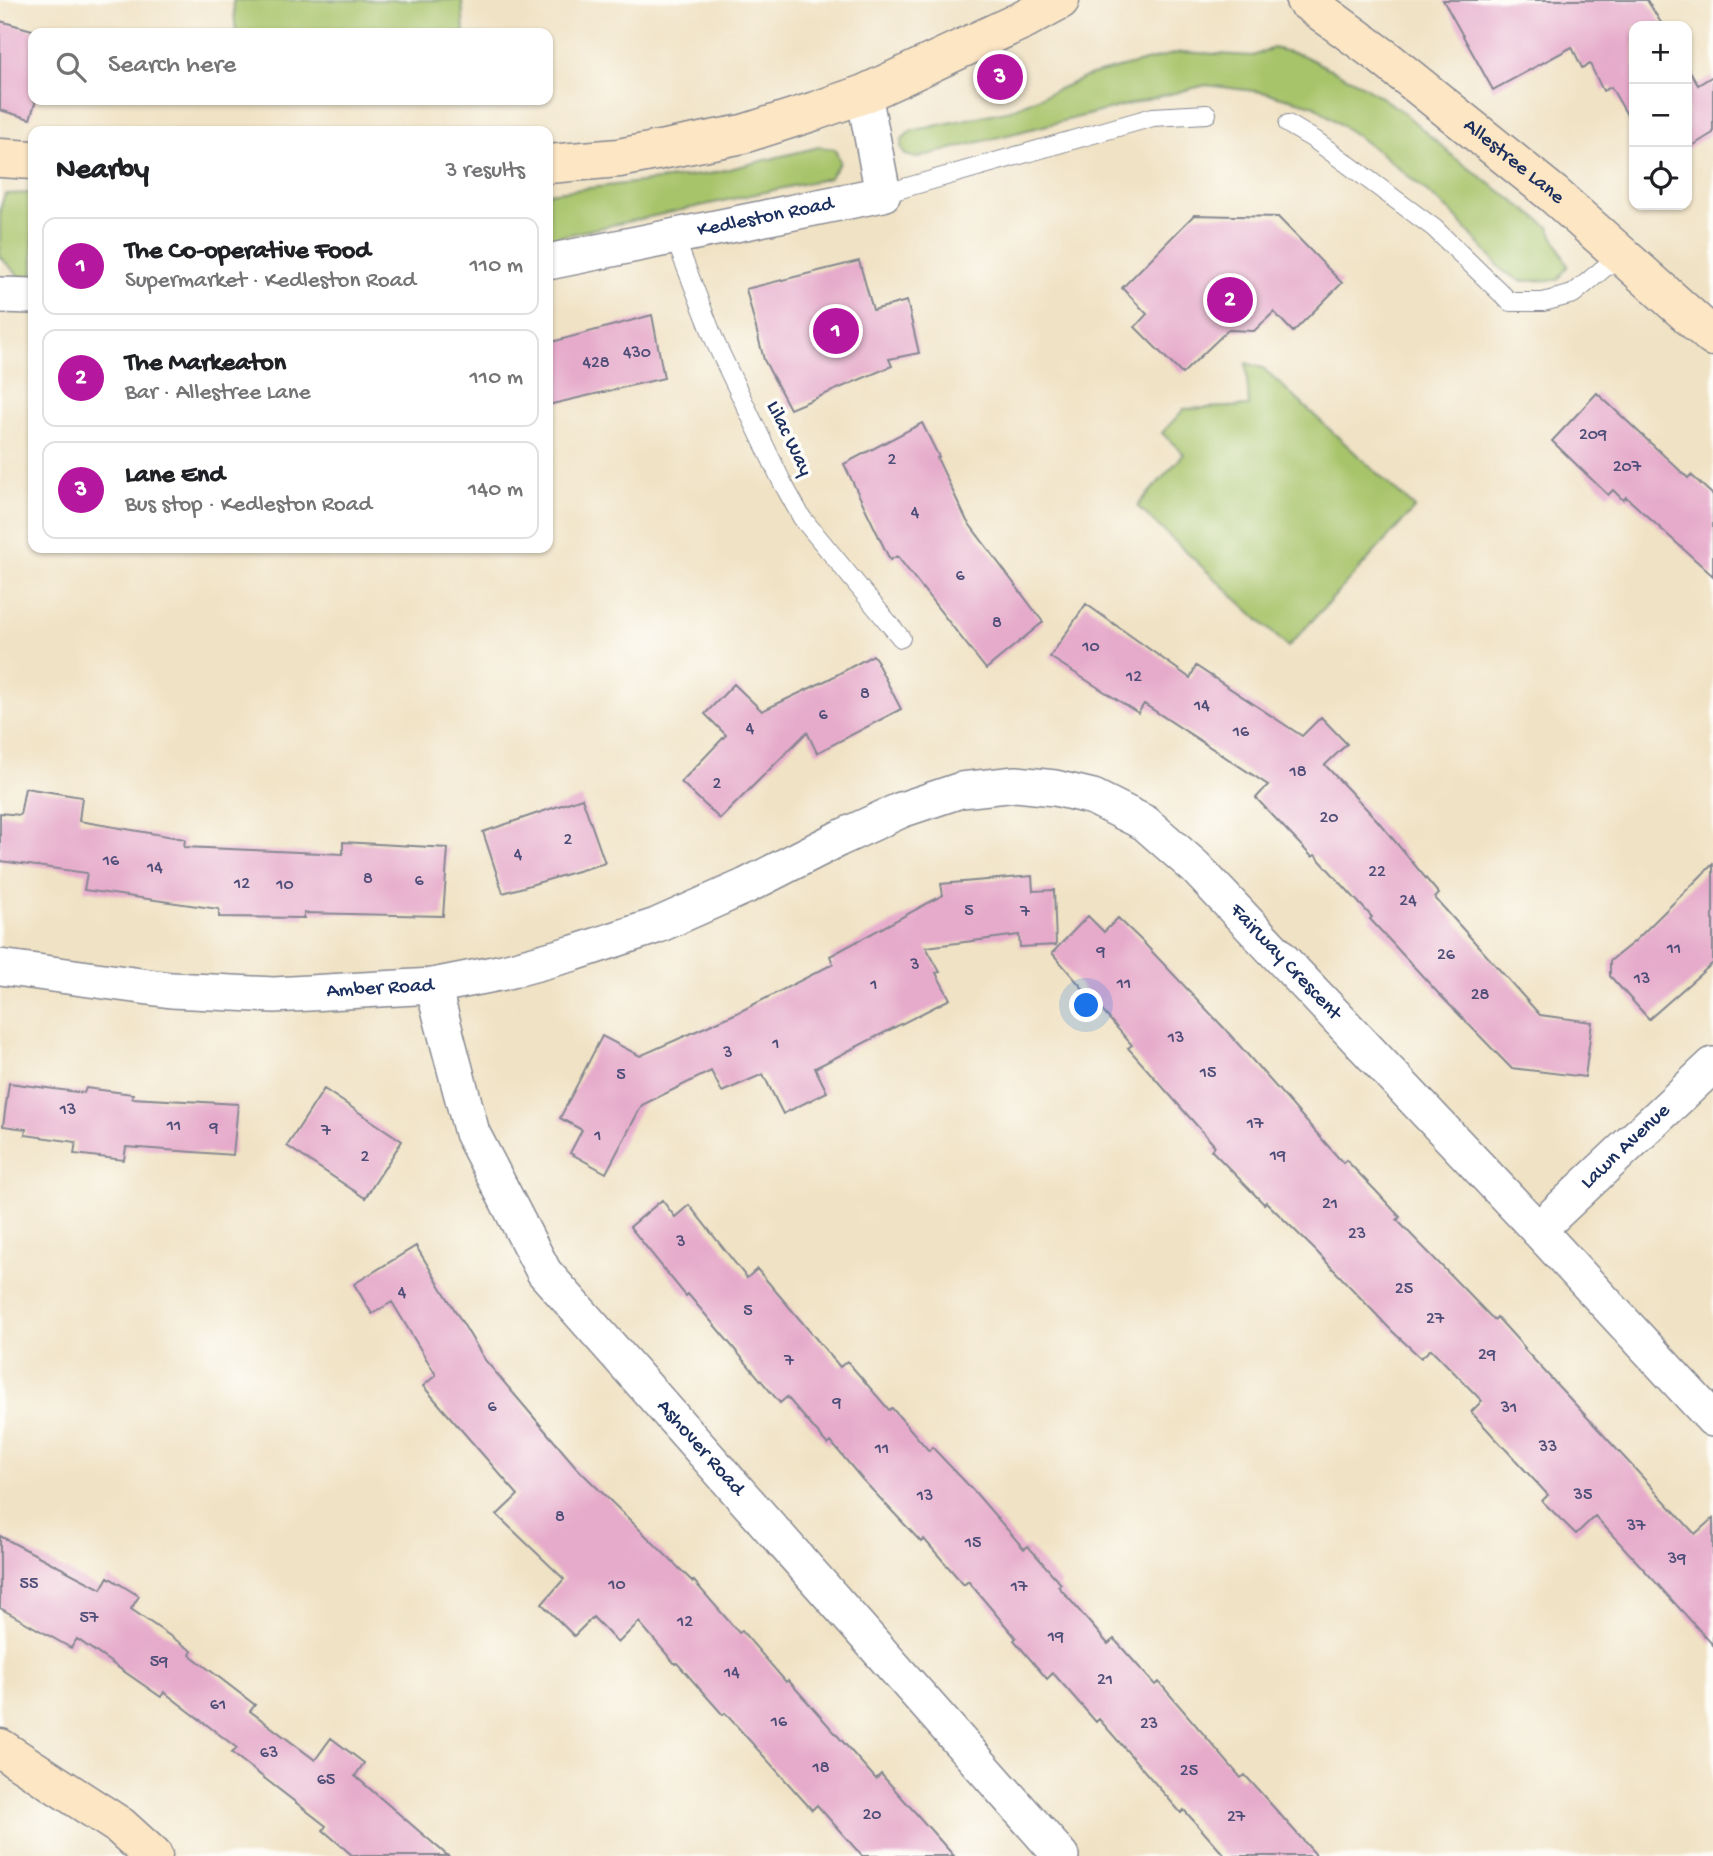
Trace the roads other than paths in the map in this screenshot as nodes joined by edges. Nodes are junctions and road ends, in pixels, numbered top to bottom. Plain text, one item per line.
1 (1060, 0) edge
2 (1305, 0) edge
3 (864, 94) junction
4 (1207, 114) dead end
5 (1288, 124) dead end
6 (0, 158) edge
7 (28, 160) edge
8 (553, 164) edge
9 (883, 194) junction
10 (674, 236) junction
11 (1621, 254) junction
12 (553, 261) edge
13 (0, 295) edge
14 (28, 296) edge
15 (1713, 337) edge
16 (901, 638) dead end
17 (746, 886) joint
18 (0, 967) edge
19 (433, 986) junction
20 (1713, 1065) edge
21 (1538, 1230) junction
22 (1713, 1419) edge
23 (0, 1748) edge
24 (153, 1856) edge
25 (1061, 1856) edge

1 - 3 street
2 - 11 street, Allestree Lane
3 - 8 street
3 - 9 street
4 - 9 lane
5 - 11 lane
6 - 7 street
9 - 10 street, Kedleston Road
10 - 12 street, Kedleston Road
10 - 16 lane, Lilac Way
11 - 15 street, Allestree Lane
13 - 14 street
17 - 19 street, Amber Road
17 - 21 street, Fairway Crescent
18 - 19 street, Amber Road
19 - 25 street, Ashover Road
20 - 21 street, Lawn Avenue
21 - 22 street, Fairway Crescent
23 - 24 street

